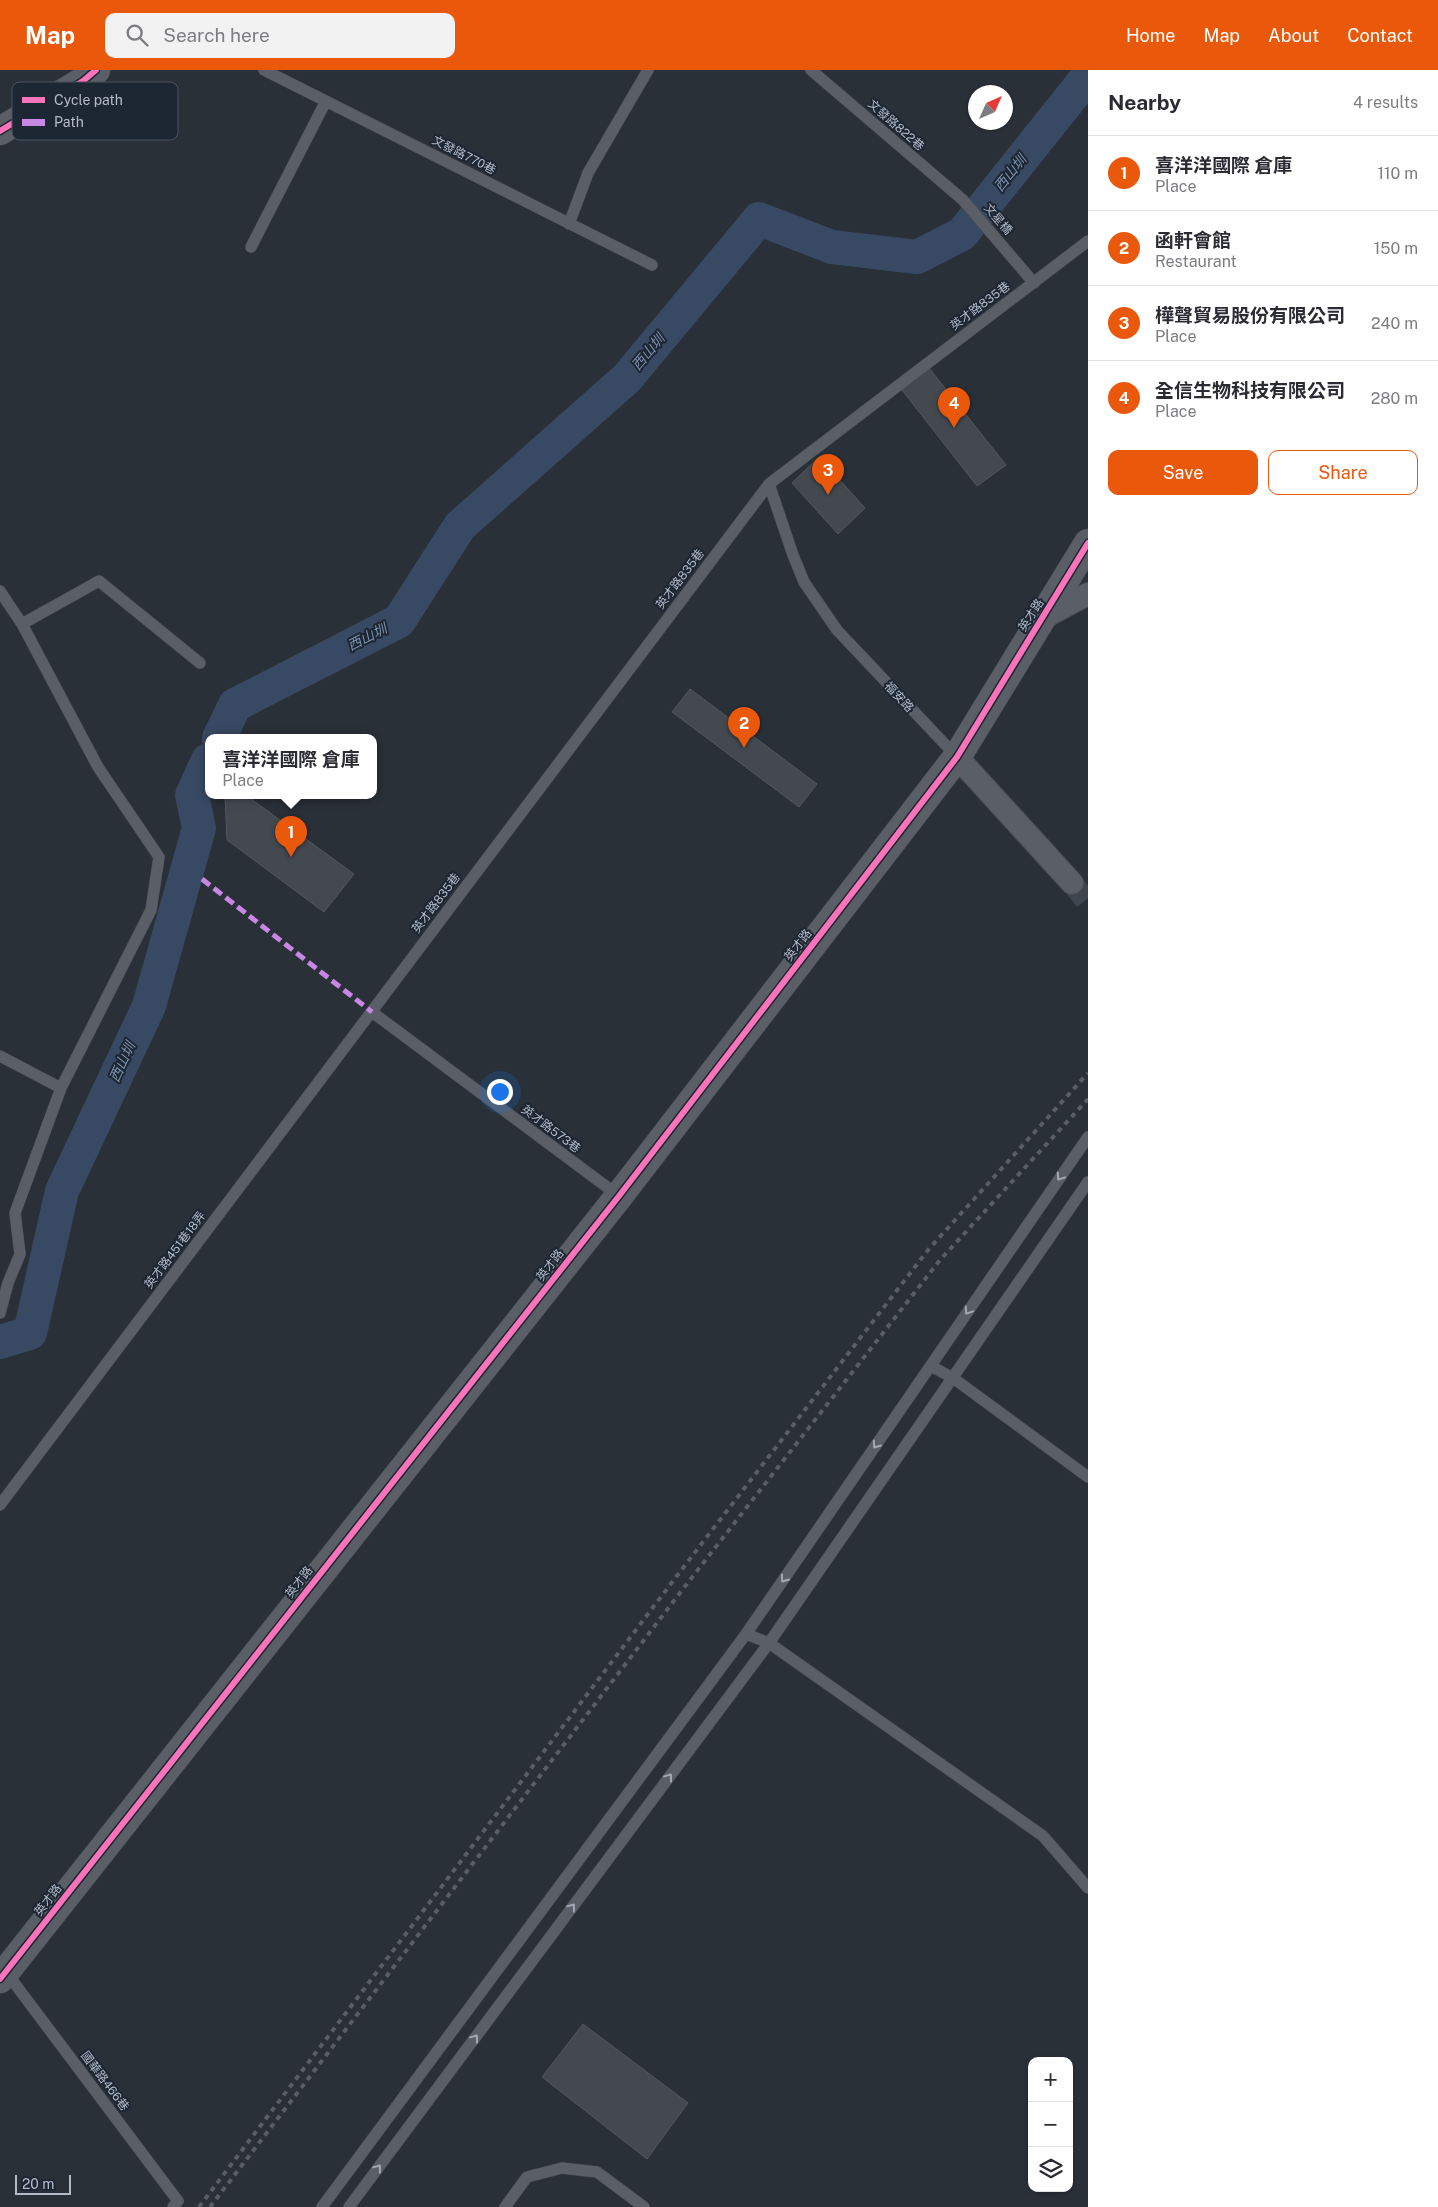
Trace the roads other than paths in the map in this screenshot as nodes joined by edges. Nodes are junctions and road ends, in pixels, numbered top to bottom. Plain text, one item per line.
1 (96, 70) edge
2 (264, 70) edge
3 (648, 70) edge
4 (812, 70) edge
5 (81, 82) edge
6 (326, 101) junction
7 (12, 125) edge
8 (0, 132) edge
9 (964, 200) joint
10 (568, 224) junction
11 (1088, 241) edge
12 (251, 247) dead end
13 (652, 265) dead end
14 (1034, 283) junction
15 (769, 484) junction
16 (1088, 543) edge
17 (0, 591) edge
18 (1088, 594) edge
19 (1041, 619) junction
20 (22, 624) junction
21 (200, 662) dead end
22 (957, 757) junction
23 (1072, 883) tunnel mouth
24 (372, 1012) junction
25 (0, 1056) edge
26 (61, 1088) junction
27 (1088, 1137) edge
28 (1088, 1182) edge
29 (619, 1196) junction
30 (0, 1313) edge
31 (931, 1366) junction
32 (953, 1378) junction
33 (1088, 1477) edge
34 (0, 1504) edge
35 (746, 1634) junction
36 (769, 1644) junction
37 (1088, 1888) edge
38 (2, 1971) edge
39 (341, 2182) junction
40 (359, 2194) junction
41 (173, 2207) edge
42 (322, 2207) edge
43 (349, 2207) edge
44 (504, 2207) edge
45 (644, 2207) edge

1 - 5 street
2 - 6 lane, 文發路770巷
3 - 10 lane
4 - 9 lane, 文發路822巷
6 - 10 lane, 文發路770巷
6 - 12 lane
7 - 8 street
9 - 14 lane, 文星橋
10 - 13 lane, 文發路770巷
11 - 14 lane, 英才路835巷
14 - 15 lane, 英才路835巷
15 - 22 lane, 福安路
15 - 24 lane, 英才路835巷
16 - 19 street, 英才路
17 - 20 lane
18 - 19 street
19 - 22 street, 英才路
20 - 21 lane
20 - 26 lane
22 - 23 street, 福安路
22 - 29 street, 英才路
24 - 29 lane, 英才路573巷
24 - 34 lane, 英才路451巷18弄
25 - 26 lane
26 - 30 lane
27 -> 31 lane
28 - 32 lane
29 - 38 street, 英才路
31 - 32 lane
31 -> 35 lane
32 - 33 lane
32 - 36 lane
35 - 36 lane
35 - 39 lane
36 - 37 lane
40 -> 36 lane
38 - 41 lane, 國華路466巷
39 - 40 lane
39 - 42 lane
40 - 43 lane
44 - 45 lane

